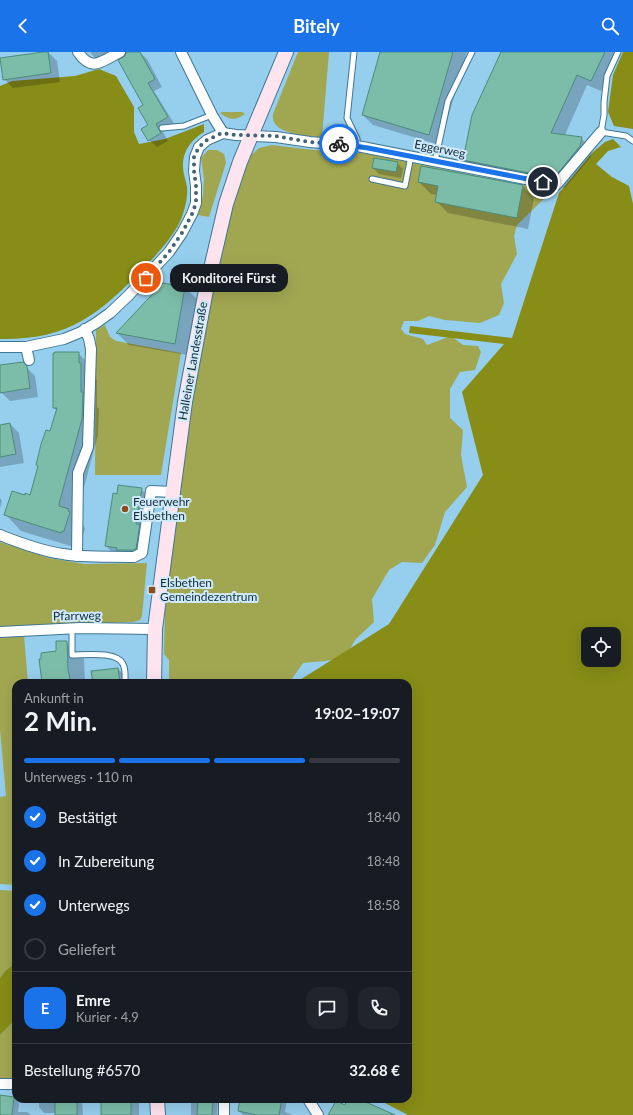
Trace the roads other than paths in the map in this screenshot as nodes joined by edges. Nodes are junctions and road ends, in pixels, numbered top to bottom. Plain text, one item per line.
1 (78, 52) edge
2 (120, 52) edge
3 (181, 52) edge
4 (286, 52) edge
5 (354, 52) edge
6 (472, 52) edge
7 (618, 52) edge
8 (212, 115) junction
9 (162, 128) dead end
10 (601, 132) junction
11 (222, 133) junction
12 (250, 136) junction
13 (633, 141) edge
14 (356, 146) junction
15 (411, 156) junction
16 (435, 161) junction
17 (372, 179) dead end
18 (85, 330) junction
19 (0, 347) edge
20 (26, 347) junction
21 (28, 360) dead end
22 (173, 492) junction
23 (0, 535) edge
24 (77, 556) junction
25 (72, 629) junction
26 (155, 629) junction
27 (0, 632) edge
28 (125, 679) edge
29 (154, 679) edge
30 (0, 1084) edge
31 (12, 1084) edge
32 (158, 1103) edge
33 (224, 1103) edge
34 (310, 1103) edge
35 (158, 1115) edge
36 (224, 1115) edge
37 (318, 1115) edge

1 - 2 street
3 - 8 street
4 - 12 main road, Halleiner Landesstraße
5 - 14 lane
6 - 16 lane
7 - 10 lane
8 - 9 lane
8 - 11 street
10 - 13 lane
10 - 16 street, Eggerweg
11 - 12 street, Eggerweg
11 - 18 street
12 - 14 street, Eggerweg
12 - 22 main road, Halleiner Landesstraße
14 - 15 street, Eggerweg
15 - 16 street, Eggerweg
15 - 17 lane
18 - 20 street
18 - 24 street
19 - 20 street
20 - 21 street
22 - 24 street
22 - 26 main road, Halleiner Landesstraße
23 - 24 street
25 - 26 street, Pfarrweg
25 - 27 street, Pfarrweg
25 - 28 lane
26 - 29 main road, Halleiner Landesstraße
30 - 31 street
32 - 35 main road
33 - 36 street
34 - 37 street

